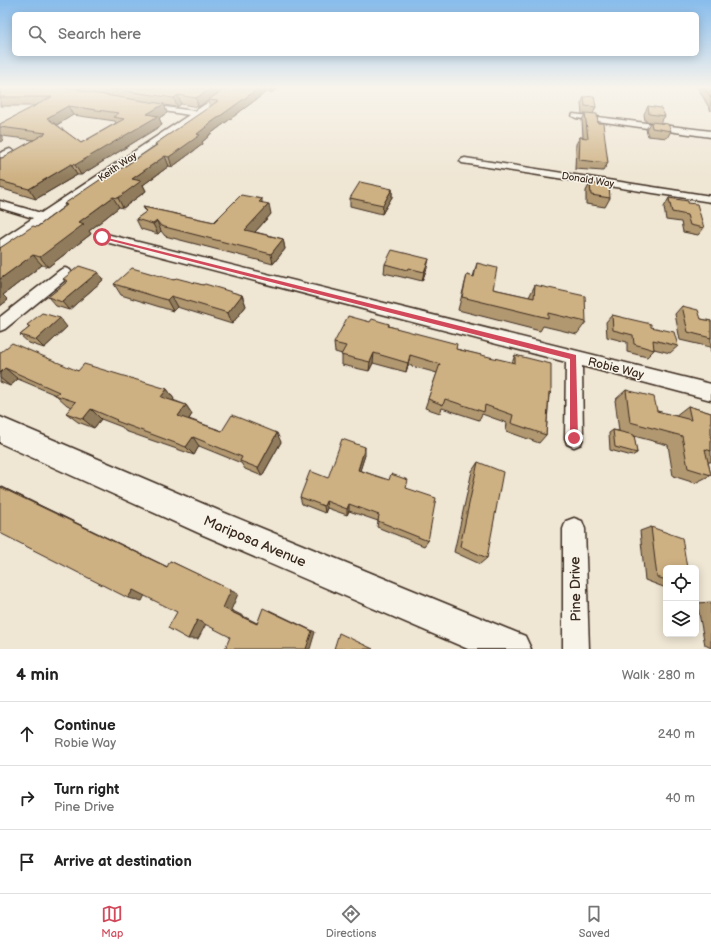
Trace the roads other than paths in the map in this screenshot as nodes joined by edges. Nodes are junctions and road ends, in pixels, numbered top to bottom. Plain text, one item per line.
1 (187, 118) edge
2 (593, 118) edge
3 (711, 134) edge
4 (10, 152) edge
5 (0, 157) edge
6 (466, 161) dead end
7 (711, 198) edge
8 (0, 204) edge
9 (42, 217) junction
10 (102, 237) dead end
11 (0, 246) edge
12 (65, 272) dead end
13 (0, 325) edge
14 (574, 357) junction
15 (711, 392) edge
16 (0, 430) edge
17 (574, 438) dead end
18 (574, 529) dead end
19 (512, 649) edge
20 (576, 649) edge

1 - 9 street, Keith Way
2 - 3 street
4 - 5 street
6 - 7 street, Donald Way
8 - 9 street
9 - 11 street, Keith Way
10 - 14 street, Robie Way
12 - 13 street
14 - 15 street, Robie Way
14 - 17 street
16 - 19 street, Mariposa Avenue
18 - 20 street, Pine Drive

